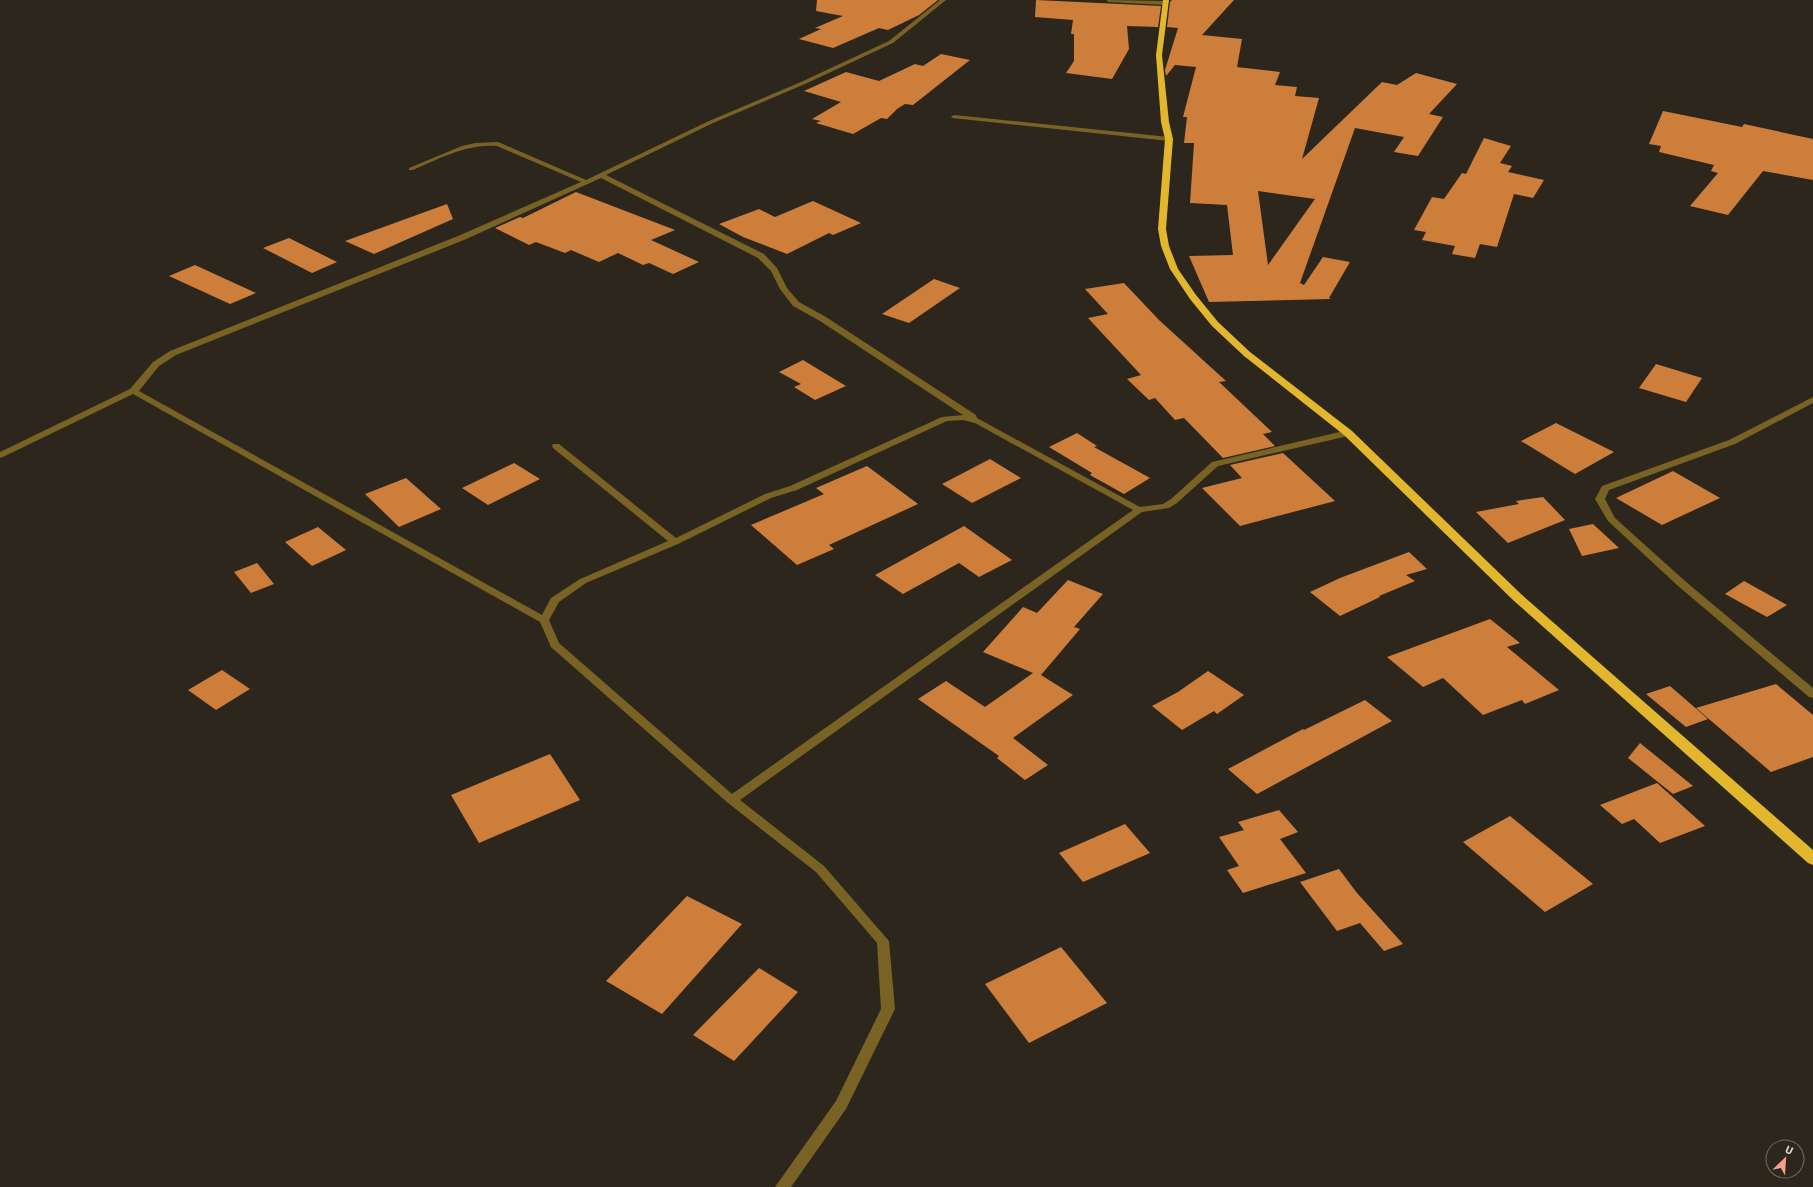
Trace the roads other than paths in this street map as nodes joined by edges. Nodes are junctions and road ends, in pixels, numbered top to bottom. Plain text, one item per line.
1 (944, 0) edge
2 (1109, 0) edge
3 (1165, 2) edge
4 (954, 117) dead end
5 (1169, 139) junction
6 (411, 169) dead end
7 (600, 176) junction
8 (586, 182) junction
9 (133, 391) junction
10 (1813, 400) edge
11 (978, 421) junction
12 (1348, 433) junction
13 (556, 446) dead end
14 (0, 455) edge
15 (1139, 510) junction
16 (675, 542) junction
17 (544, 620) junction
18 (1813, 694) edge
19 (732, 800) junction
20 (1813, 859) edge
21 (782, 1187) edge

1 - 7 street
2 - 3 street
3 - 5 highway
4 - 5 street
5 - 12 highway
6 - 8 street
7 - 8 street
7 - 11 street
8 - 9 street
9 - 14 street
9 - 17 street
10 - 18 street
11 - 15 street
11 - 16 street
12 - 15 street
12 - 20 highway
13 - 16 street
15 - 19 street
16 - 17 street
17 - 19 street
19 - 21 street

